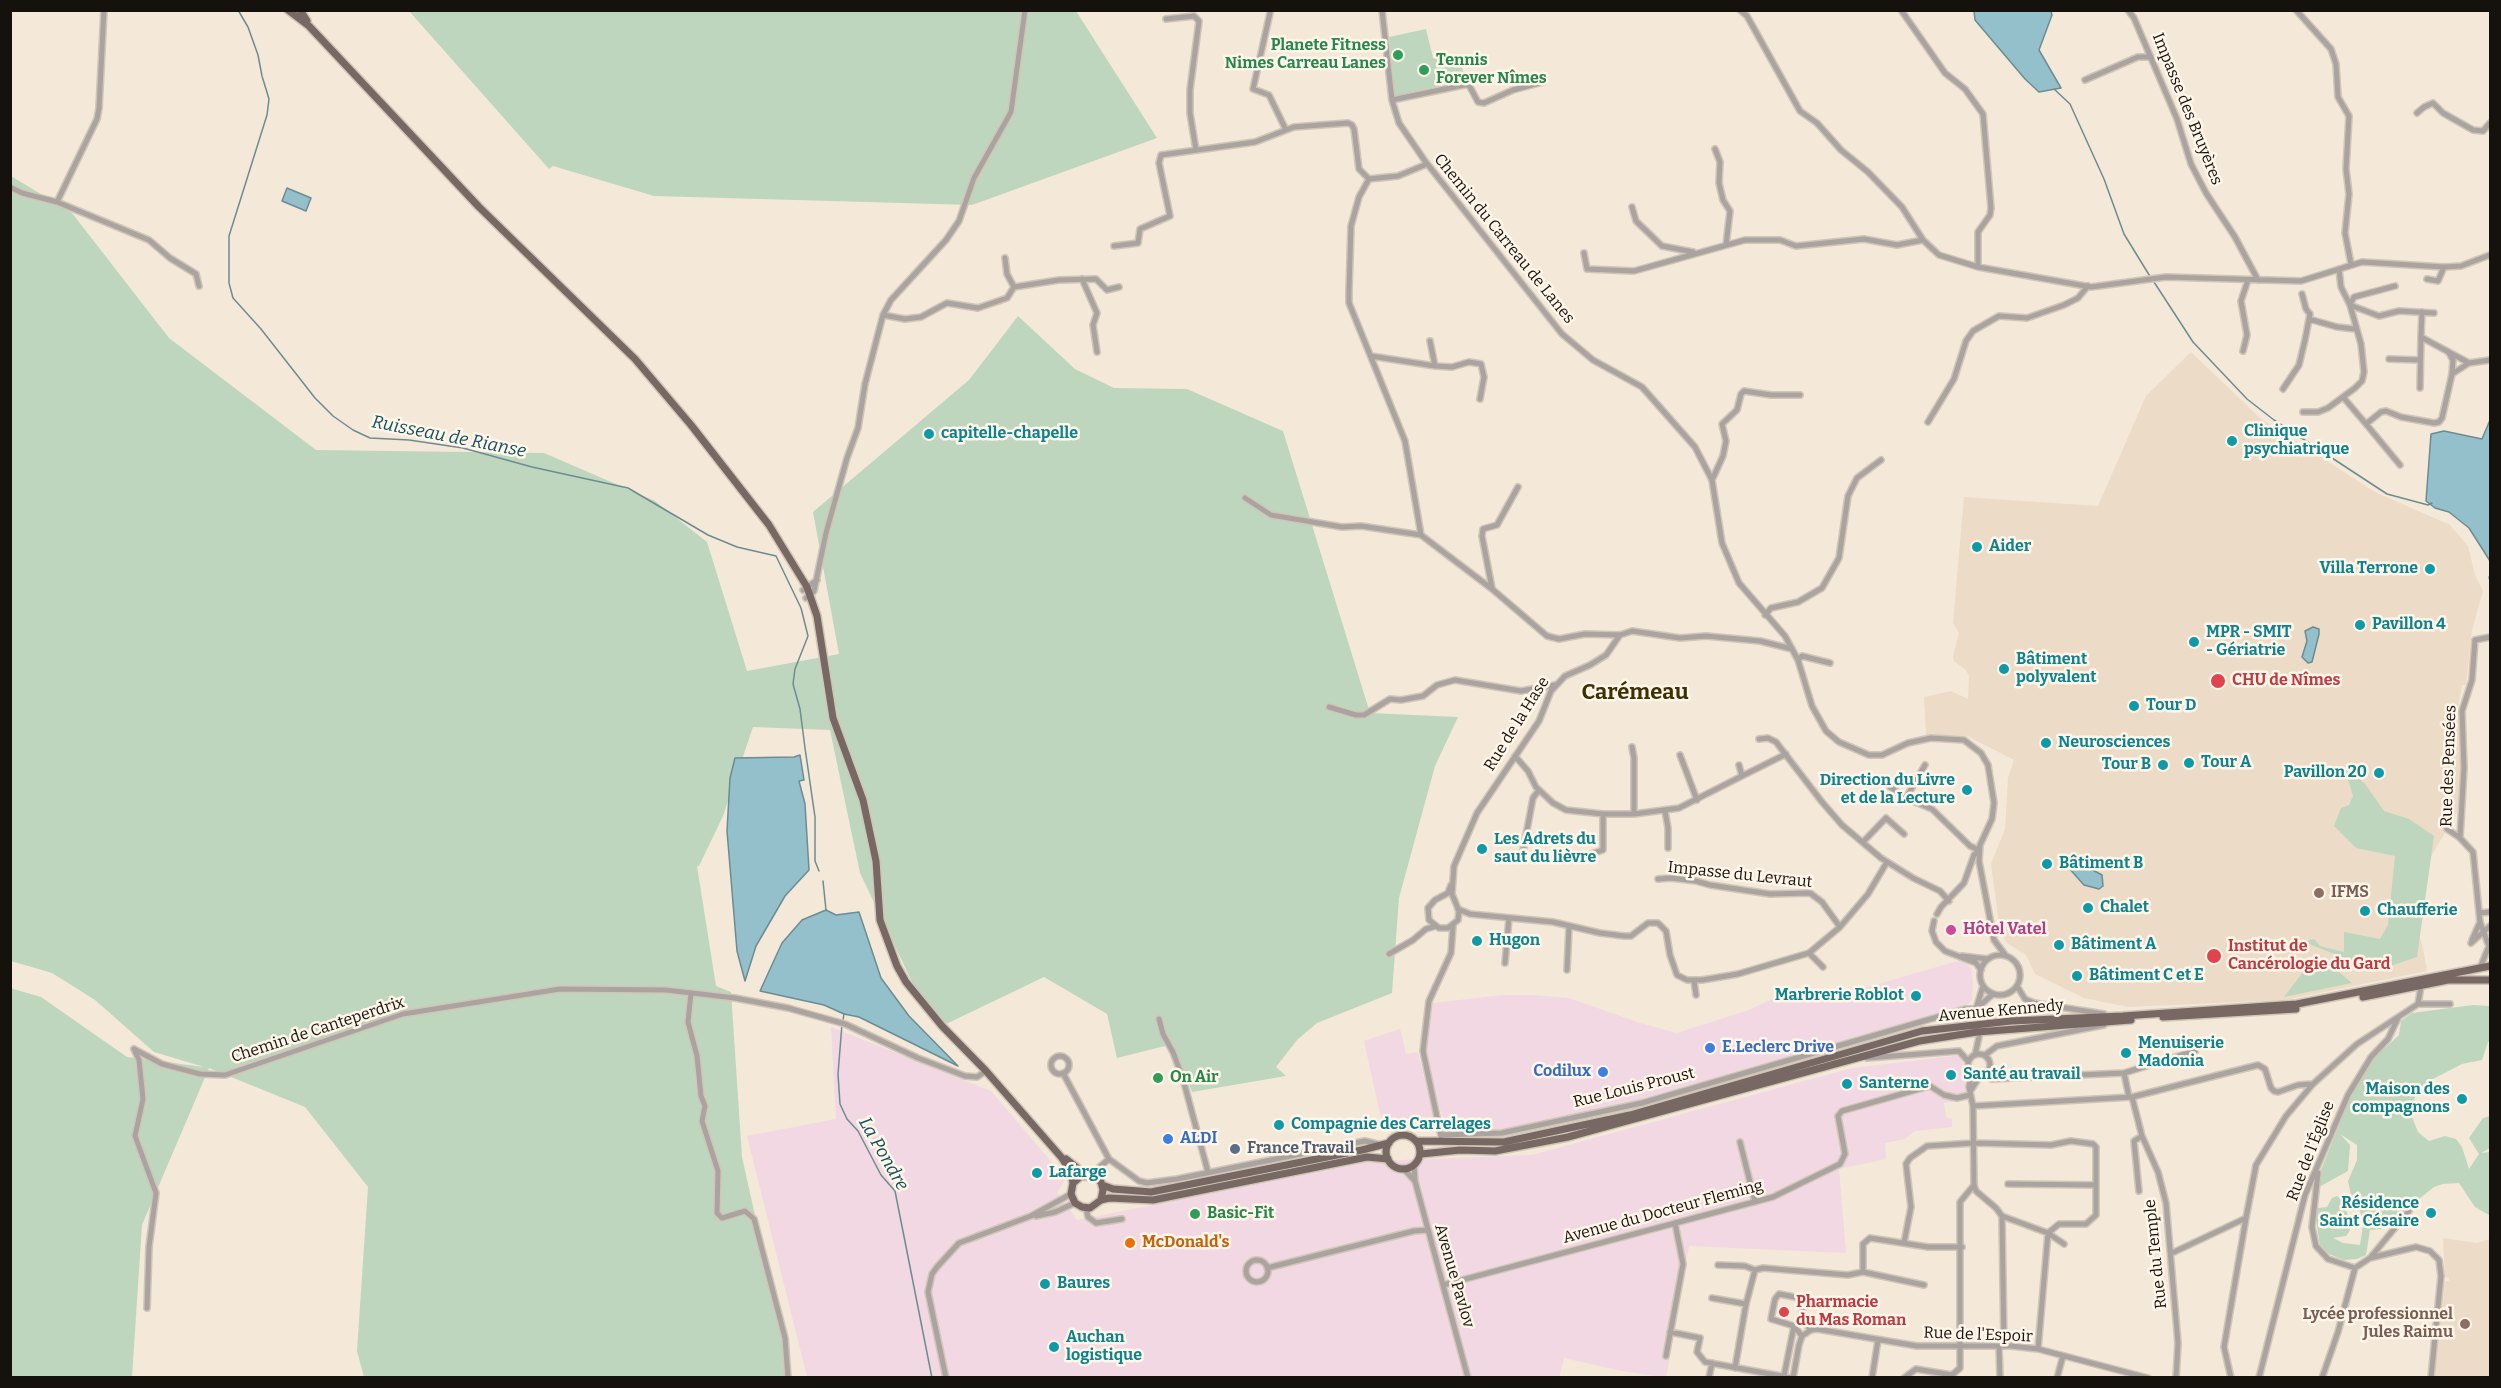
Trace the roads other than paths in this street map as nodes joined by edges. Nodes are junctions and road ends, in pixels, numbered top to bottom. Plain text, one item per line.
1 (104, 10) edge
2 (288, 10) edge
3 (300, 10) edge
4 (1025, 10) edge
5 (1382, 10) edge
6 (1740, 10) edge
7 (1900, 10) edge
8 (2128, 10) edge
9 (2296, 10) edge
10 (1270, 13) dead end
11 (1166, 19) dead end
12 (309, 26) junction
13 (2151, 57) junction
14 (2085, 81) dead end
15 (1543, 82) dead end
16 (1392, 100) junction
17 (2417, 113) dead end
18 (2490, 123) edge
19 (1286, 130) junction
20 (1715, 149) dead end
21 (1196, 150) junction
22 (1427, 164) junction
23 (1369, 179) junction
24 (10, 186) edge
25 (57, 202) junction
26 (1632, 207) dead end
27 (1923, 240) junction
28 (1726, 245) junction
29 (1114, 246) dead end
30 (1584, 253) dead end
31 (1696, 253) junction
32 (2490, 255) edge
33 (1005, 258) dead end
34 (2351, 264) junction
35 (1978, 267) junction
36 (2444, 267) junction
37 (2339, 269) junction
38 (1082, 279) junction
39 (2427, 279) dead end
40 (2248, 280) junction
41 (2258, 280) junction
42 (200, 286) dead end
43 (2395, 286) dead end
44 (1014, 287) junction
45 (1119, 287) dead end
46 (2087, 288) junction
47 (2302, 294) dead end
48 (2350, 305) junction
49 (2422, 312) junction
50 (2434, 314) dead end
51 (883, 315) junction
52 (2309, 319) junction
53 (2355, 328) junction
54 (2421, 337) junction
55 (1430, 341) dead end
56 (2243, 351) dead end
57 (1097, 352) dead end
58 (2449, 352) junction
59 (1371, 356) junction
60 (2389, 359) dead end
61 (2420, 360) junction
62 (2490, 360) edge
63 (2469, 363) junction
64 (1435, 366) junction
65 (2452, 374) junction
66 (2420, 388) dead end
67 (2283, 389) dead end
68 (1800, 394) dead end
69 (2343, 397) junction
70 (1480, 399) dead end
71 (2303, 412) dead end
72 (1928, 422) dead end
73 (2366, 424) junction
74 (1881, 460) dead end
75 (2400, 465) dead end
76 (1712, 480) junction
77 (1518, 487) dead end
78 (1245, 498) dead end
79 (1421, 535) junction
80 (818, 579) junction
81 (805, 589) junction
82 (1492, 589) junction
83 (808, 597) junction
84 (1765, 615) junction
85 (1620, 635) junction
86 (2490, 637) edge
87 (1792, 649) junction
88 (1798, 660) junction
89 (1830, 663) dead end
90 (1555, 685) junction
91 (1329, 707) dead end
92 (1759, 739) dead end
93 (1632, 747) dead end
94 (1786, 754) junction
95 (1680, 755) dead end
96 (1515, 756) junction
97 (1739, 765) dead end
98 (1925, 765) dead end
99 (1742, 776) junction
100 (1890, 787) dead end
101 (1539, 790) junction
102 (1906, 798) junction
103 (1697, 800) junction
104 (1665, 811) junction
105 (1603, 814) junction
106 (1634, 814) junction
107 (2447, 829) dead end
108 (1904, 834) dead end
109 (2460, 838) junction
110 (1863, 842) junction
111 (1668, 848) dead end
112 (1523, 850) dead end
113 (1979, 850) junction
114 (1591, 854) dead end
115 (1887, 862) junction
116 (1658, 879) dead end
117 (1451, 885) junction
118 (1440, 898) junction
119 (1949, 901) junction
120 (1454, 902) junction
121 (1458, 909) junction
122 (2490, 912) edge
123 (1470, 914) junction
124 (1937, 914) dead end
125 (2479, 914) junction
126 (1509, 918) junction
127 (1429, 920) junction
128 (1458, 920) junction
129 (1934, 921) dead end
130 (2480, 922) junction
131 (1436, 926) junction
132 (1453, 926) junction
133 (2490, 926) edge
134 (1569, 927) junction
135 (1840, 927) junction
136 (1426, 929) junction
137 (1444, 929) junction
138 (2483, 932) junction
139 (1451, 940) junction
140 (1994, 940) junction
141 (2471, 943) junction
142 (2489, 946) edge
143 (1809, 953) junction
144 (1389, 954) dead end
145 (1957, 955) junction
146 (2006, 956) junction
147 (1991, 958) junction
148 (1505, 963) dead end
149 (2490, 966) edge
150 (1823, 967) dead end
151 (2480, 968) junction
152 (1568, 970) dead end
153 (1981, 970) junction
154 (2490, 980) edge
155 (1694, 981) junction
156 (1983, 986) junction
157 (2017, 986) junction
158 (2421, 986) junction
159 (691, 993) junction
160 (1993, 994) junction
161 (1696, 995) dead end
162 (2418, 1004) junction
163 (2450, 1004) dead end
164 (1977, 1012) junction
165 (2123, 1016) junction
166 (2398, 1018) junction
167 (1159, 1019) dead end
168 (2116, 1022) junction
169 (2195, 1051) dead end
170 (1975, 1055) junction
171 (1984, 1055) junction
172 (1856, 1058) junction
173 (1968, 1061) junction
174 (984, 1069) junction
175 (1063, 1073) dead end
176 (1985, 1073) junction
177 (2124, 1073) junction
178 (1971, 1074) junction
179 (2313, 1084) junction
180 (1971, 1093) junction
181 (2130, 1097) junction
182 (1973, 1106) junction
183 (1442, 1135) junction
184 (2142, 1136) junction
185 (1417, 1141) junction
186 (1740, 1142) dead end
187 (1438, 1143) junction
188 (1974, 1143) junction
189 (1385, 1144) junction
190 (1054, 1150) junction
191 (1420, 1154) junction
192 (1109, 1159) junction
193 (1388, 1159) junction
194 (1414, 1165) junction
195 (2318, 1165) junction
196 (1100, 1168) junction
197 (1404, 1169) junction
198 (1208, 1172) junction
199 (1088, 1175) junction
200 (1415, 1181) junction
201 (1100, 1182) junction
202 (1073, 1183) junction
203 (2008, 1184) dead end
204 (1974, 1185) junction
205 (2096, 1185) junction
206 (2139, 1191) dead end
207 (1071, 1194) junction
208 (1101, 1200) junction
209 (1755, 1202) junction
210 (1075, 1203) junction
211 (1086, 1208) junction
212 (2409, 1212) dead end
213 (1031, 1216) junction
214 (2002, 1216) junction
215 (2246, 1218) junction
216 (1122, 1219) dead end
217 (1425, 1219) junction
218 (1675, 1223) junction
219 (1427, 1230) junction
220 (1414, 1231) junction
221 (2048, 1233) junction
222 (1904, 1243) junction
223 (2064, 1244) dead end
224 (1962, 1247) junction
225 (2172, 1253) junction
226 (2370, 1258) junction
227 (1718, 1265) dead end
228 (1267, 1268) junction
229 (2355, 1268) junction
230 (1755, 1270) junction
231 (1863, 1272) junction
232 (1443, 1285) junction
233 (1923, 1285) dead end
234 (1712, 1298) dead end
235 (1746, 1304) junction
236 (147, 1308) dead end
237 (1794, 1326) junction
238 (1670, 1332) junction
239 (1807, 1333) junction
240 (1878, 1340) junction
241 (1962, 1346) junction
242 (2001, 1346) junction
243 (2038, 1349) junction
244 (1666, 1356) dead end
245 (2063, 1356) junction
246 (1712, 1363) junction
247 (1735, 1368) junction
248 (1784, 1376) junction
249 (788, 1377) edge
250 (946, 1377) edge
251 (1468, 1377) edge
252 (1709, 1377) edge
253 (1793, 1377) edge
254 (1872, 1377) edge
255 (1904, 1377) edge
256 (2000, 1377) edge
257 (2057, 1377) edge
258 (2148, 1377) edge
259 (2176, 1377) edge
260 (2231, 1377) edge
261 (2259, 1377) edge
262 (2322, 1377) edge
263 (2432, 1377) edge

1 - 25 street
2 - 12 main road
3 - 12 main road
4 - 51 street
5 - 16 street, Chemin du Carreau de Lanes
6 - 27 street
7 - 35 street
8 - 13 street, Impasse des Bruyères
9 - 34 street
10 - 19 street
11 - 21 street
12 - 81 main road
13 - 14 street
13 - 41 street, Impasse des Bruyères
15 - 16 street
16 - 22 street, Chemin du Carreau de Lanes
17 - 18 street
19 - 21 street
19 - 23 street
20 - 28 street
21 - 29 street
22 - 23 street
22 - 76 street, Chemin du Carreau de Lanes
23 - 59 street
24 - 25 street
25 - 42 street
26 - 31 street
27 - 28 street
27 - 35 street
28 - 31 street
30 - 31 street
32 - 36 street
33 - 44 street
34 - 36 street
34 - 37 street
35 - 46 street
36 - 39 street
37 - 41 street
37 - 48 street
38 - 44 street
38 - 45 street
38 - 57 street
40 - 41 street
40 - 46 street
40 - 56 street
43 - 48 street
44 - 51 street
46 - 72 street
47 - 52 street
48 - 49 street
48 - 53 street
49 - 50 street
49 - 54 street
51 - 80 street
52 - 53 street
52 - 67 street
53 - 69 street
54 - 58 street
54 - 61 street
55 - 64 street
58 - 63 street
58 - 65 street
59 - 64 street
59 - 79 street
60 - 61 street
61 - 66 street
62 - 63 street
63 - 65 street
64 - 70 street
65 - 73 street
68 - 76 street
69 - 71 street
69 - 73 street
73 - 75 street
74 - 84 street
76 - 84 street, Chemin du Carreau de Lanes
77 - 82 street
78 - 79 street
79 - 82 street
80 - 81 street
80 - 83 street
81 - 83 main road
82 - 85 street
83 - 174 main road
84 - 87 street, Chemin du Carreau de Lanes
85 - 87 street
85 - 90 street, Rue de la Hase
86 - 109 street, Rue des Pensées
87 - 88 street, Chemin du Carreau de Lanes
88 - 89 street
88 - 113 street, Chemin du Carreau de Lanes
90 - 91 street
90 - 96 street, Rue de la Hase
92 - 94 street
93 - 106 street
94 - 99 street
94 - 110 street
95 - 103 street
96 - 101 street
96 - 117 street, Rue de la Hase
97 - 99 street
98 - 102 street
99 - 103 street
100 - 102 street
101 - 105 street
101 - 112 street
102 - 113 street
103 - 104 street
104 - 106 street
104 - 111 street
105 - 106 street
105 - 114 street
107 - 109 street
108 - 110 street
109 - 125 street
110 - 115 street
113 - 119 street, Chemin du Carreau de Lanes
113 - 140 street
115 - 119 street
115 - 135 street
116 - 135 street, Impasse du Levraut
117 - 118 street
117 - 120 street
118 - 120 street
118 - 127 street
119 - 124 street, Chemin du Carreau de Lanes
120 - 121 street
121 - 123 street
121 - 128 street
122 - 125 street
123 - 126 street
123 - 128 street
125 - 130 street
126 - 134 street
126 - 148 street
127 - 131 street
127 - 136 street
128 - 132 street
129 - 145 street
130 - 138 street
130 - 141 street
131 - 136 street
131 - 137 street
132 - 137 street
132 - 139 street
133 - 138 street
134 - 152 street
134 - 155 street
135 - 143 street
136 - 144 street
137 - 139 street
138 - 141 street
138 - 142 street
139 - 183 street
140 - 146 street
140 - 147 street
141 - 142 street
142 - 151 street
143 - 150 street
143 - 155 street
145 - 147 street
145 - 153 street
146 - 147 street
146 - 157 street
147 - 153 street
149 - 151 main road, Avenue Kennedy
151 - 165 main road, Avenue Kennedy
153 - 156 street
154 - 158 main road, Avenue Kennedy
155 - 161 street
156 - 160 street
156 - 164 street
157 - 160 street
157 - 165 street
158 - 162 street
158 - 168 main road, Avenue Kennedy
159 - 174 street, Chemin de Canteperdrix
159 - 236 street, Chemin de Canteperdrix
159 - 249 street
160 - 164 street
162 - 163 street
162 - 166 street
164 - 183 street, Rue Louis Proust
165 - 187 main road, Avenue Kennedy
166 - 179 street
166 - 195 street, Rue de l'Église
167 - 198 street
168 - 171 street
168 - 172 main road, Avenue Kennedy
169 - 177 street
170 - 171 street
170 - 171 street
170 - 173 street
171 - 176 street
172 - 173 street
172 - 191 main road, Avenue Kennedy
173 - 178 street
174 - 190 main road
175 - 192 street
176 - 177 street
176 - 178 street
176 - 180 street
177 - 181 street, Rue du Temple
178 - 180 street
179 - 181 street
179 - 215 street
180 - 182 street
180 - 209 street, Avenue du Docteur Fleming
181 - 182 street
181 - 184 street, Rue du Temple
182 - 188 street
183 - 187 street
184 - 206 street
184 - 225 street, Rue du Temple
185 - 187 main road, Avenue Kennedy
185 - 189 main road
185 - 191 main road
186 - 209 street
188 - 204 street
188 - 205 street
188 - 222 street
189 - 193 main road
189 - 198 street
189 - 201 main road
190 - 199 main road
190 - 202 main road
191 - 194 main road
192 - 196 street
192 - 198 street
193 - 197 main road
193 - 208 main road
194 - 197 main road
194 - 200 street, Avenue Pavlov
195 - 229 street
195 - 261 street, Rue de l'Église
196 - 199 street
196 - 201 street
197 - 200 street, Avenue Pavlov
199 - 201 main road
199 - 202 main road
200 - 217 street, Avenue Pavlov
201 - 208 main road
202 - 207 main road
203 - 205 street
204 - 214 street
204 - 224 street
205 - 221 street
207 - 210 main road
207 - 213 street
208 - 211 main road
209 - 218 street, Avenue du Docteur Fleming
210 - 211 main road
210 - 213 street
211 - 216 street
212 - 226 street
213 - 250 street
214 - 221 street
214 - 242 street
215 - 225 street
215 - 260 street
217 - 219 street, Avenue Pavlov
217 - 220 street
218 - 232 street, Avenue du Docteur Fleming
218 - 238 street
219 - 220 street
219 - 232 street, Avenue Pavlov
220 - 228 street
221 - 223 street
221 - 243 street
222 - 224 street
222 - 231 street
224 - 241 street
225 - 259 street, Rue du Temple
226 - 229 street
226 - 263 street
227 - 230 street
228 - 228 street
229 - 262 street
230 - 231 street
230 - 235 street
231 - 233 street
232 - 251 street, Avenue Pavlov
234 - 235 street
235 - 247 street
237 - 239 street
237 - 239 street
237 - 248 street
238 - 244 street
238 - 246 street
239 - 240 street, Rue de l'Espoir
239 - 253 street
240 - 241 street, Rue de l'Espoir
240 - 254 street
241 - 242 street, Rue de l'Espoir
241 - 255 street
242 - 243 street, Rue de l'Espoir
242 - 256 street
243 - 245 street, Rue de l'Espoir
245 - 257 street
245 - 258 street, Rue de l'Espoir
246 - 247 street
246 - 252 street
247 - 248 street
248 - 253 street

